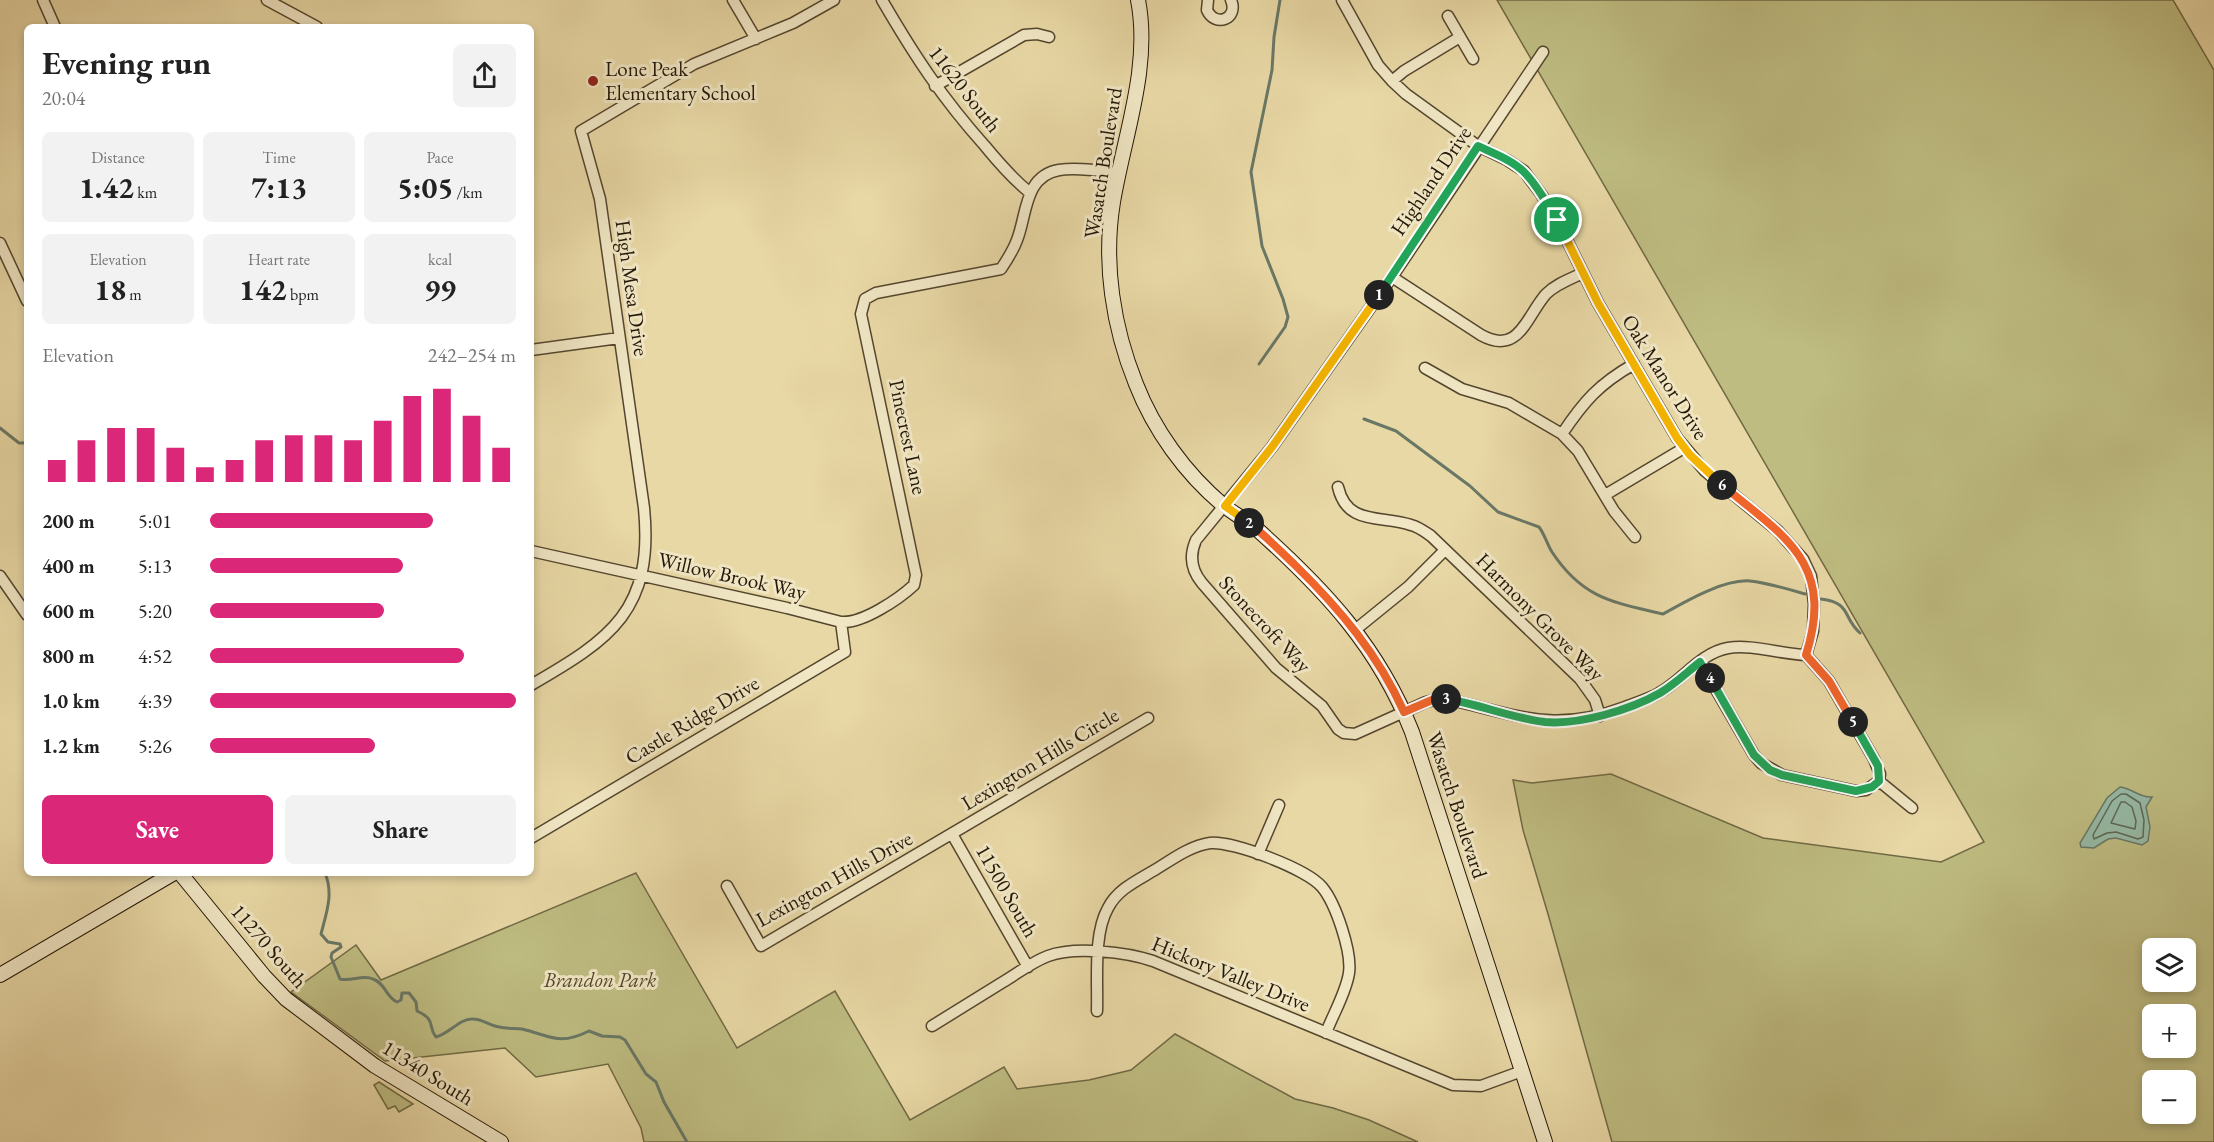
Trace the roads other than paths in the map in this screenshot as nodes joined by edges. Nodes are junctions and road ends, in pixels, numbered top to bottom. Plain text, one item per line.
1 (44, 0) edge
2 (267, 0) edge
3 (733, 0) edge
4 (834, 0) edge
5 (882, 0) edge
6 (1138, 0) edge
7 (1208, 0) edge
8 (1231, 0) edge
9 (1342, 0) edge
10 (1448, 16) dead end
11 (54, 24) edge
12 (311, 24) edge
13 (1049, 37) dead end
14 (1460, 37) junction
15 (756, 39) junction
16 (1543, 52) dead end
17 (1473, 59) dead end
18 (1392, 81) junction
19 (935, 86) junction
20 (1478, 146) junction
21 (1119, 173) junction
22 (1029, 192) junction
23 (0, 243) edge
24 (1583, 273) junction
25 (1392, 277) junction
26 (24, 295) edge
27 (619, 338) junction
28 (534, 350) edge
29 (1634, 364) junction
30 (1425, 368) dead end
31 (1562, 434) junction
32 (1684, 448) junction
33 (1338, 487) dead end
34 (1605, 495) junction
35 (1225, 506) junction
36 (1635, 537) dead end
37 (1445, 550) junction
38 (534, 552) edge
39 (0, 576) edge
40 (641, 576) junction
41 (914, 585) joint
42 (24, 611) edge
43 (841, 622) junction
44 (1356, 630) junction
45 (1806, 655) junction
46 (1700, 662) junction
47 (534, 683) edge
48 (1404, 712) junction
49 (1600, 716) junction
50 (1148, 718) dead end
51 (1879, 781) junction
52 (1279, 805) dead end
53 (1912, 808) dead end
54 (952, 834) junction
55 (534, 836) edge
56 (1258, 854) junction
57 (169, 876) edge
58 (182, 876) edge
59 (727, 886) dead end
60 (1099, 953) junction
61 (1028, 967) junction
62 (0, 975) edge
63 (1097, 1011) dead end
64 (932, 1026) dead end
65 (1326, 1033) junction
66 (336, 1037) joint
67 (1522, 1071) junction
68 (501, 1142) edge
69 (1545, 1142) edge

1 - 11 street
2 - 12 street
3 - 15 street
4 - 15 street, High Mesa Drive
5 - 19 street, 11620 South
6 - 21 main road, Wasatch Boulevard
7 - 8 street
9 - 18 street, Oak Manor Drive
10 - 14 street
13 - 19 street
14 - 17 street
14 - 18 street
15 - 27 street, High Mesa Drive
16 - 20 street, Highland Drive
18 - 20 street, Oak Manor Drive
19 - 22 street, 11620 South
20 - 24 street, Oak Manor Drive
20 - 25 street, Highland Drive
21 - 22 street
21 - 35 main road, Wasatch Boulevard
22 - 41 street, Pinecrest Lane
23 - 26 street
24 - 25 street
24 - 29 street, Oak Manor Drive
25 - 35 street, Highland Drive
27 - 28 street
27 - 40 street, High Mesa Drive
29 - 31 street
29 - 32 street, Oak Manor Drive
30 - 31 street
31 - 34 street
32 - 34 street
32 - 45 street, Oak Manor Drive
33 - 37 street, Harmony Grove Way
34 - 36 street
35 - 44 main road, Wasatch Boulevard
35 - 48 street, Stonecroft Way
37 - 44 street
37 - 49 street, Harmony Grove Way
38 - 40 street, Willow Brook Way
39 - 42 street
40 - 43 street, Willow Brook Way
40 - 47 street, High Mesa Drive
41 - 43 street, Willow Brook Way
43 - 55 street, Castle Ridge Drive
44 - 48 main road, Wasatch Boulevard
45 - 46 street
45 - 51 street
46 - 49 street
46 - 51 street
48 - 49 street
48 - 67 main road, Wasatch Boulevard
50 - 54 street, Lexington Hills Circle
51 - 53 street
52 - 56 street
54 - 59 street, Lexington Hills Drive
54 - 61 street, 11500 South
56 - 60 street
56 - 65 street
57 - 62 main road
58 - 66 main road, 11270 South
60 - 61 street, Hickory Valley Drive
60 - 63 street
60 - 65 street, Hickory Valley Drive
61 - 64 street, Hickory Valley Drive
65 - 67 street, Hickory Valley Drive
66 - 68 main road, 11340 South
67 - 69 main road, Wasatch Boulevard

